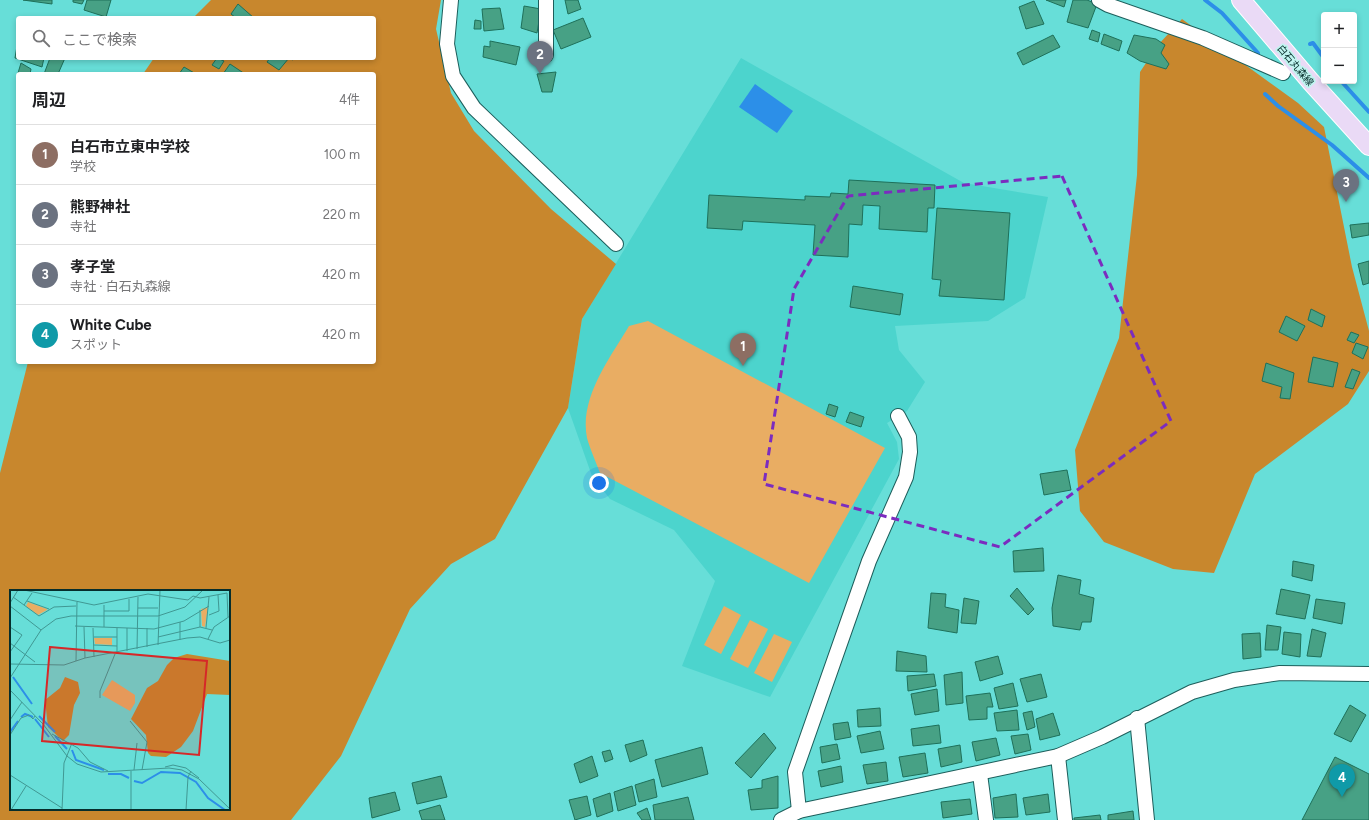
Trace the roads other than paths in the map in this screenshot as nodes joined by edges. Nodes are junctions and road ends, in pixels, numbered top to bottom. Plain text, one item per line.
1 (451, 0) edge
2 (546, 0) edge
3 (1241, 0) edge
4 (1105, 2) edge
5 (546, 55) dead end
6 (1283, 73) dead end
7 (1369, 146) edge
8 (616, 244) dead end
9 (898, 416) dead end
10 (1369, 674) edge
11 (1137, 718) junction
12 (1058, 756) junction
13 (980, 774) junction
14 (799, 811) junction
15 (785, 819) edge
16 (986, 820) edge
17 (1065, 820) edge
18 (1147, 820) edge

1 - 8 street
2 - 5 street
3 - 7 main road, 白石丸森線
4 - 6 street
9 - 14 street
10 - 11 street
11 - 12 street
11 - 18 street
12 - 13 street
12 - 17 street
13 - 14 street
13 - 16 street
14 - 15 street

